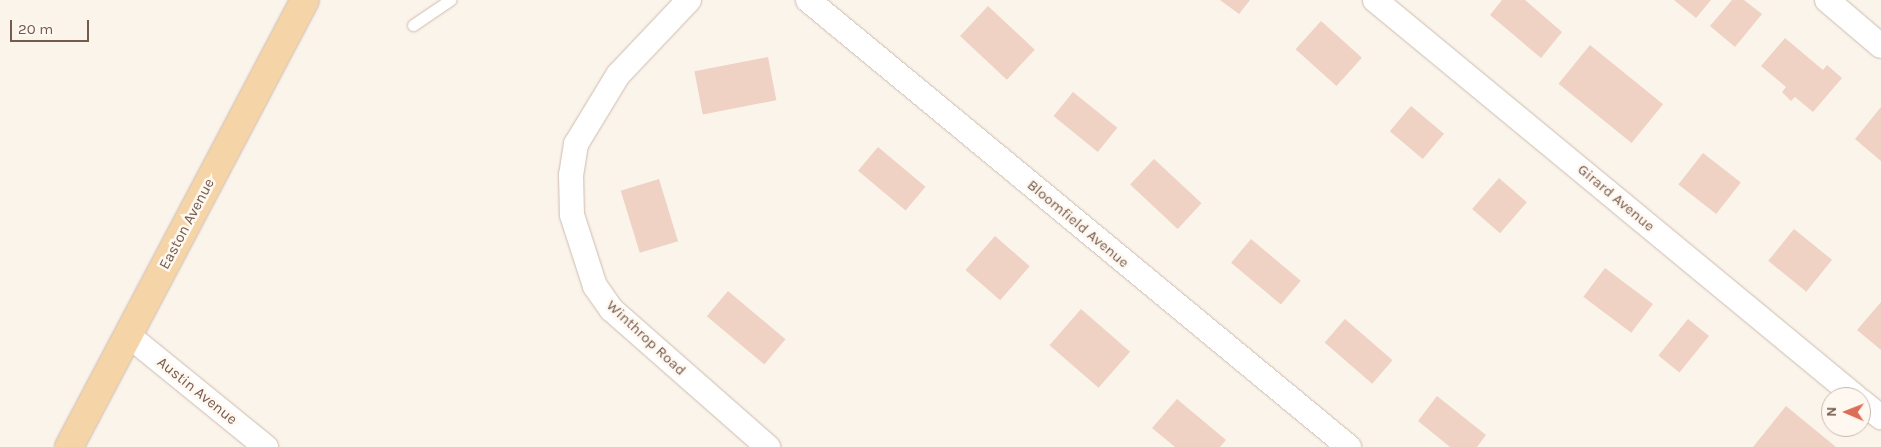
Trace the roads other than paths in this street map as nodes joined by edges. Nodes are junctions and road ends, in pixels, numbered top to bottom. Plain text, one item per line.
1 (306, 0) edge
2 (450, 0) edge
3 (689, 0) edge
4 (808, 0) edge
5 (1376, 0) edge
6 (1827, 0) edge
7 (413, 25) dead end
8 (1881, 46) edge
9 (128, 335) junction
10 (1844, 387) edge
11 (1871, 410) edge
12 (1881, 418) edge
13 (69, 447) edge
14 (266, 447) edge
15 (768, 447) edge
16 (1349, 447) edge

1 - 9 main road, Easton Avenue
2 - 7 lane
3 - 15 street, Winthrop Road
4 - 16 street, Bloomfield Avenue
5 - 10 street, Girard Avenue
6 - 8 street
9 - 13 main road, Easton Avenue
9 - 14 street, Austin Avenue
11 - 12 street

